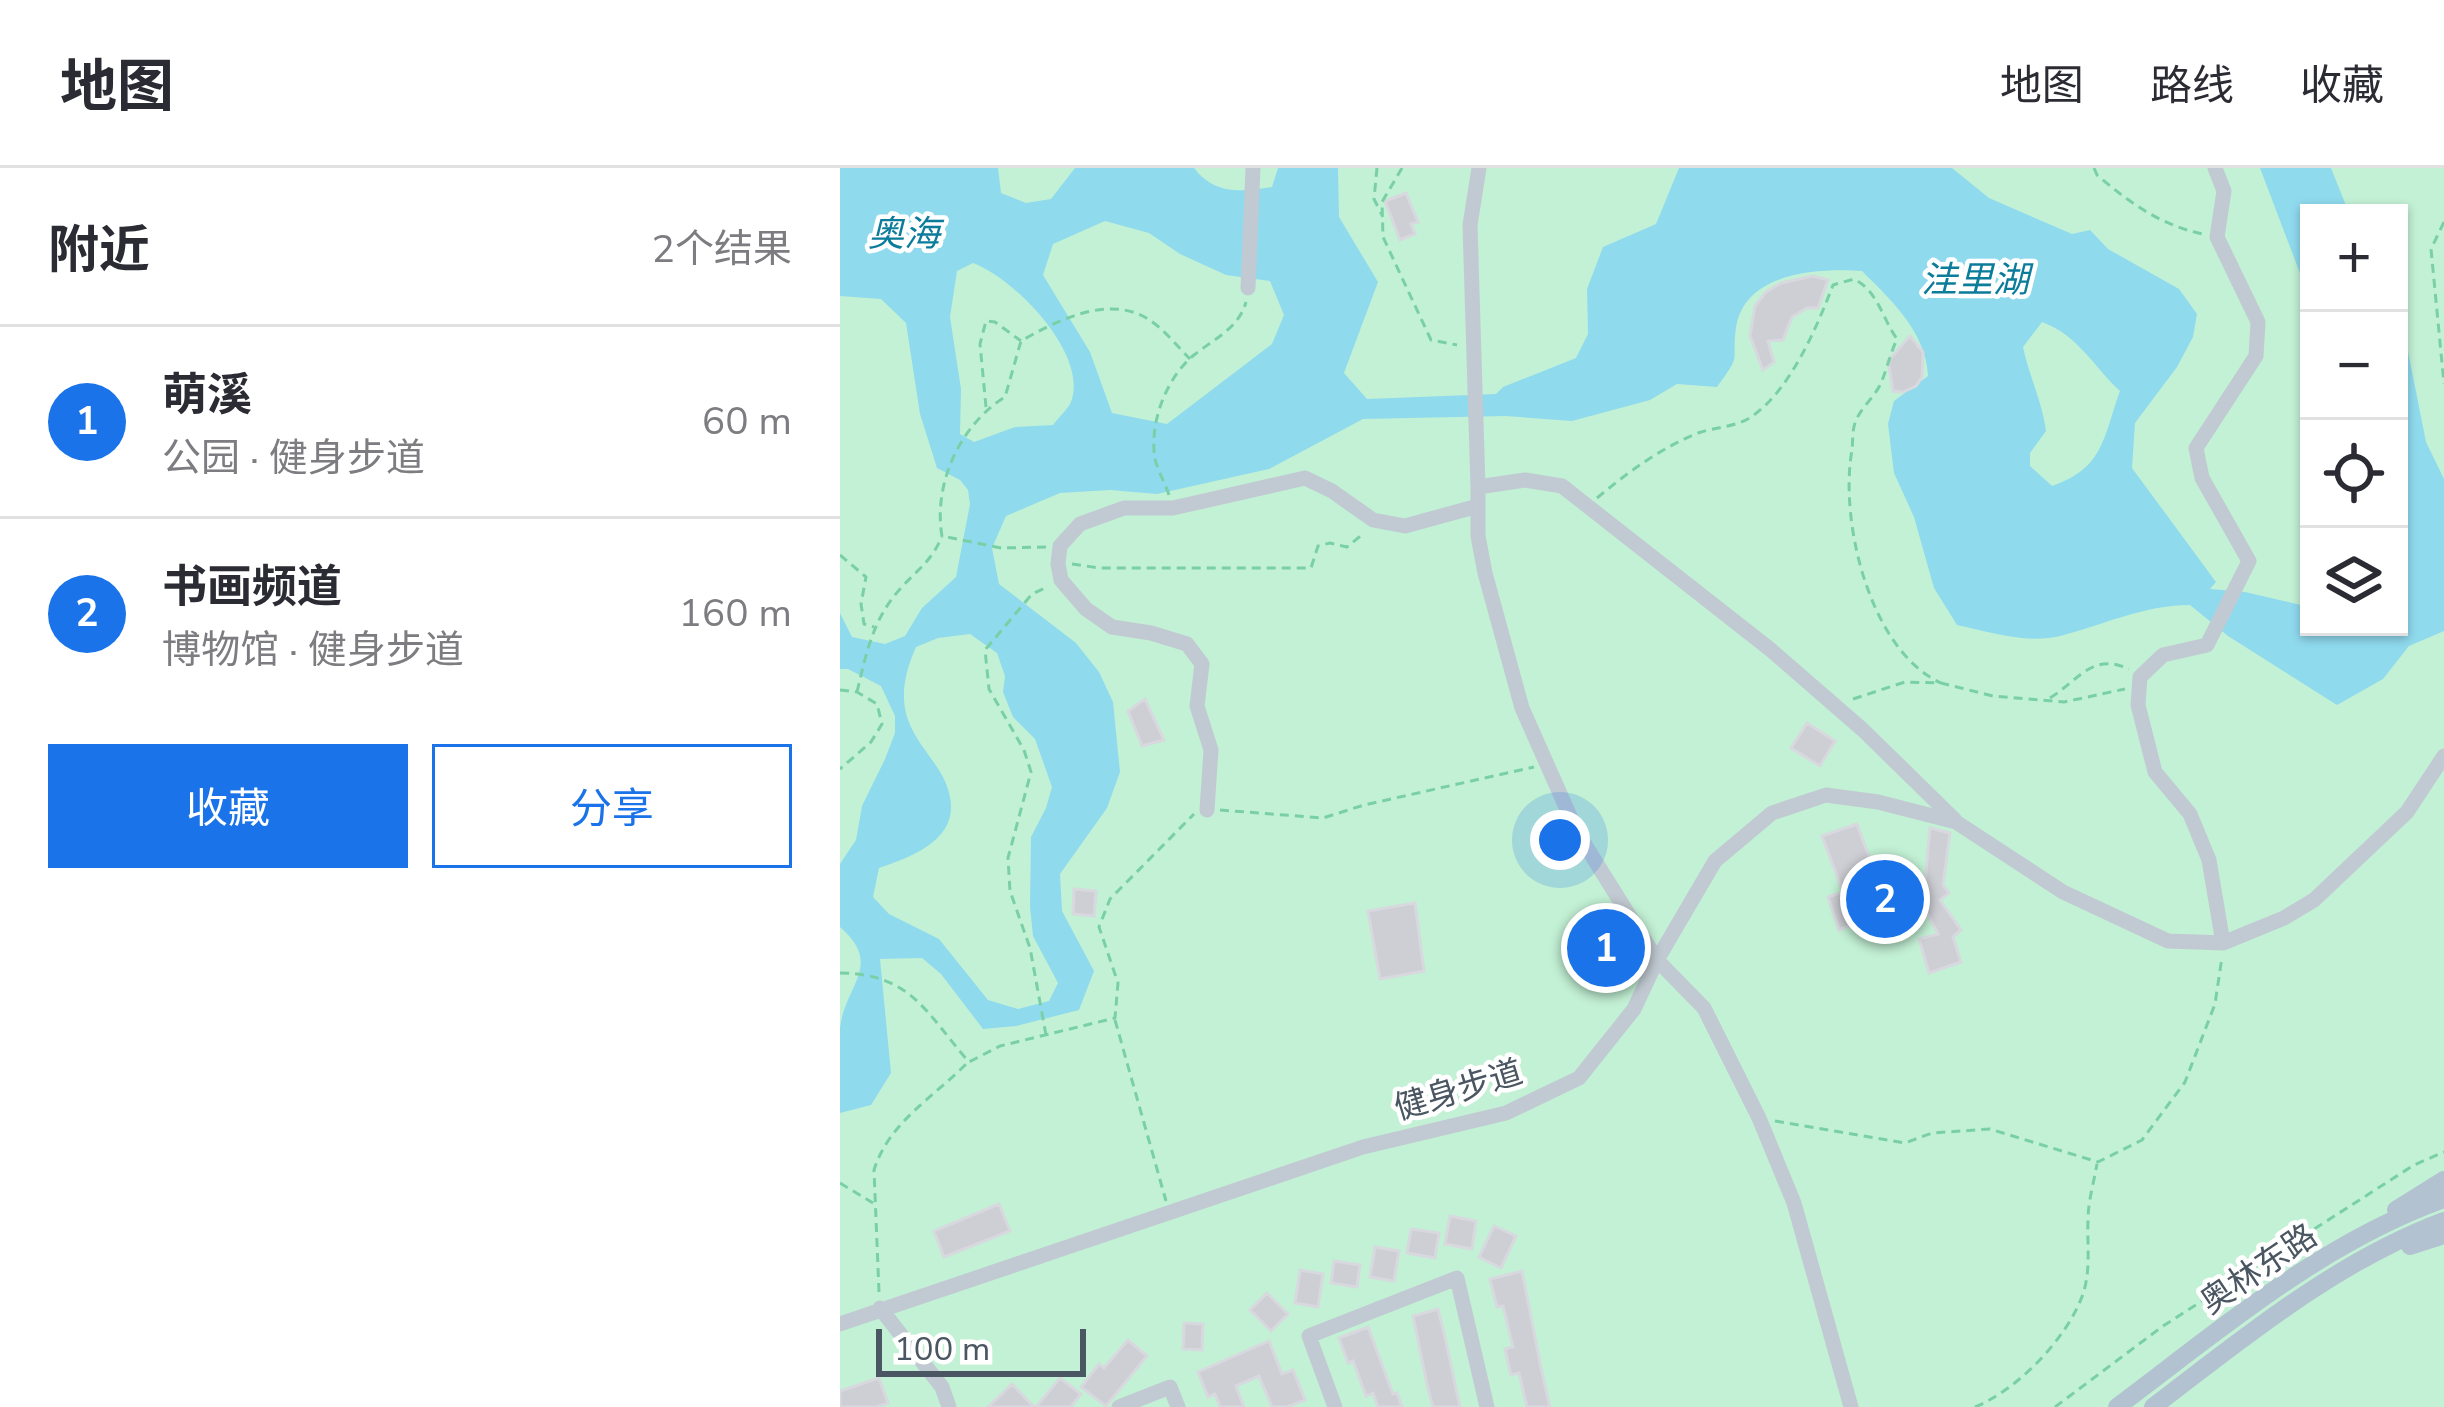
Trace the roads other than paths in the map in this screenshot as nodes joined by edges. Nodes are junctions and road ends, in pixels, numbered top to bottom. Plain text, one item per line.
1 (1252, 168) edge
2 (1479, 168) edge
3 (2215, 168) edge
4 (1248, 288) road end
5 (1478, 487) junction
6 (1478, 506) junction
7 (2444, 756) edge
8 (1207, 809) road end
9 (1956, 822) junction
10 (2223, 943) junction
11 (1657, 960) junction
12 (2444, 1180) edge
13 (2444, 1199) edge
14 (2444, 1221) edge
15 (2444, 1235) edge
16 (2354, 1252) junction
17 (880, 1308) junction
18 (840, 1324) edge
19 (949, 1407) edge
20 (1119, 1407) edge
21 (1178, 1407) edge
22 (1335, 1407) edge
23 (1487, 1407) edge
24 (1851, 1407) edge
25 (2116, 1407) edge
26 (2153, 1407) edge

1 - 4 street
2 - 5 street
3 - 10 street
5 - 6 street
5 - 9 street
6 - 8 street
6 - 11 street
7 - 10 street, 健身步道
9 - 10 street, 健身步道
9 - 11 street, 健身步道
11 - 17 street, 健身步道
11 - 24 street
12 - 16 main road
13 - 16 main road, 奥林东路
14 - 16 main road, 奥林东路
15 - 16 main road
16 - 25 main road, 奥林东路
16 - 26 main road, 奥林东路
17 - 18 street, 健身步道
17 - 19 street
20 - 21 street
22 - 23 street

